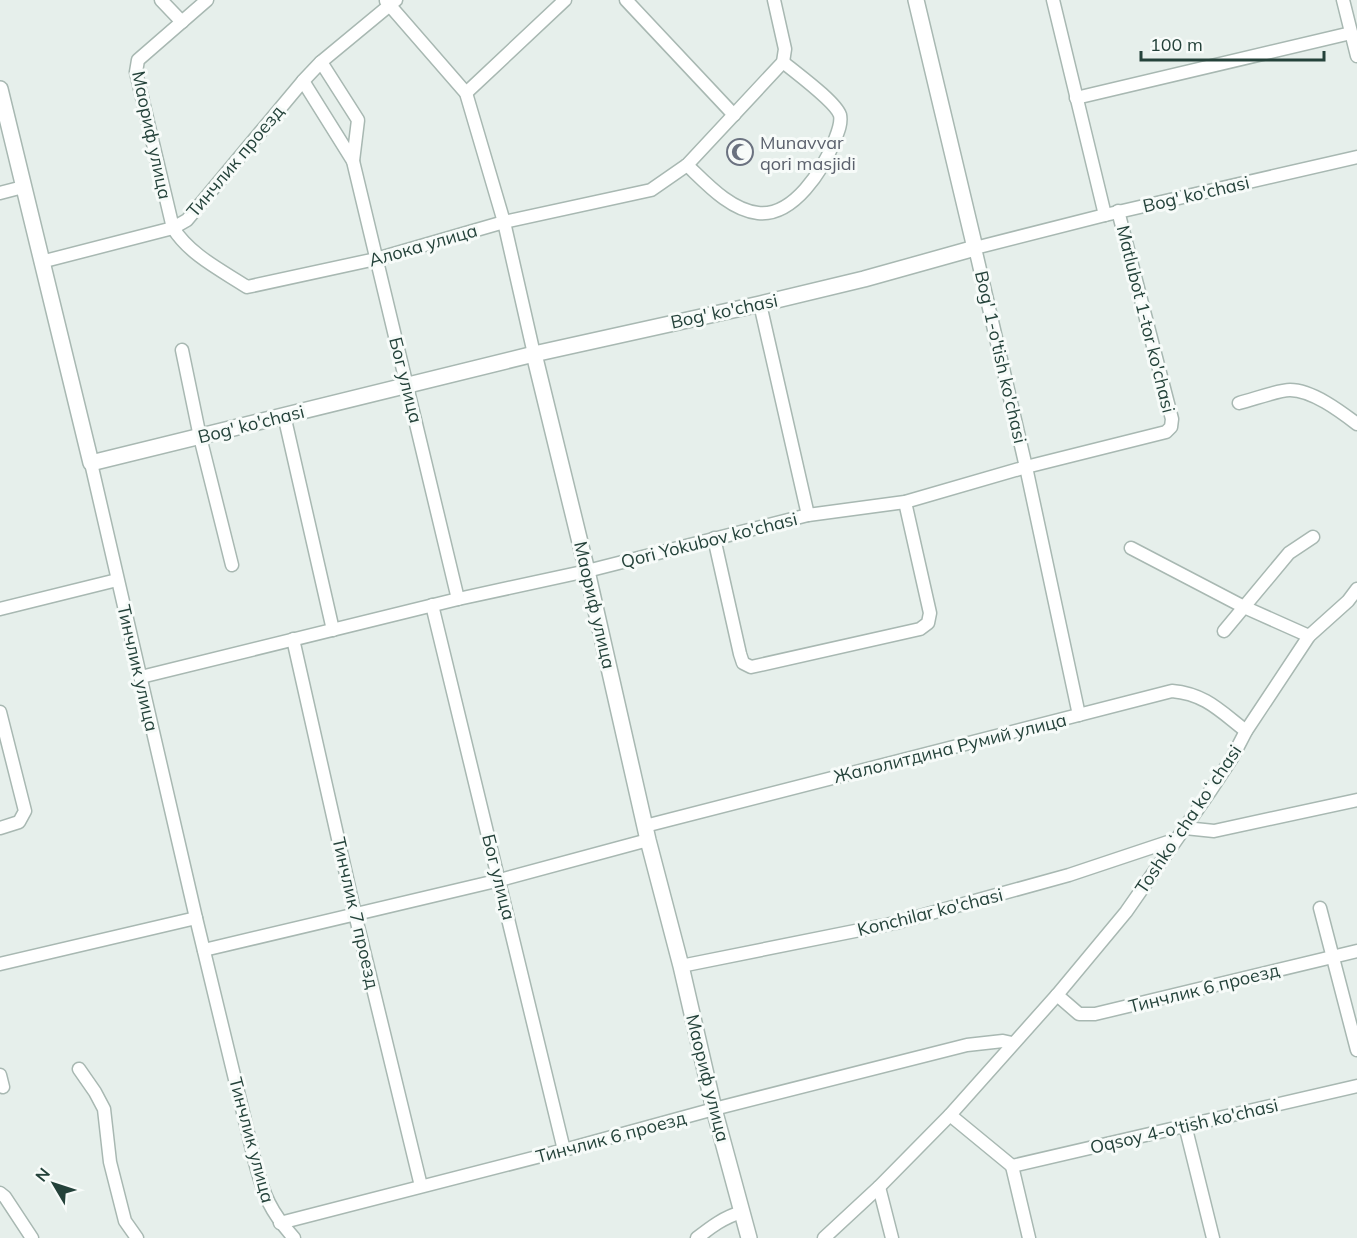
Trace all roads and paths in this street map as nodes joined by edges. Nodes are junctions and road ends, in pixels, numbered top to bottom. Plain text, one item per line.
1 (161, 0) edge
2 (207, 0) edge
3 (565, 0) edge
4 (627, 0) edge
5 (774, 0) edge
6 (916, 0) edge
7 (1053, 0) edge
8 (1343, 0) edge
9 (390, 2) edge
10 (182, 22) junction
11 (1351, 33) junction
12 (1357, 56) edge
13 (321, 62) junction
14 (783, 63) junction
15 (303, 81) junction
16 (0, 89) edge
17 (466, 93) junction
18 (1076, 98) junction
19 (734, 115) junction
20 (1357, 157) edge
21 (353, 160) junction
22 (687, 165) junction
23 (24, 187) junction
24 (0, 193) edge
25 (1118, 211) junction
26 (1105, 214) junction
27 (504, 222) junction
28 (173, 228) junction
29 (975, 248) junction
30 (376, 259) junction
31 (41, 262) junction
32 (760, 304) junction
33 (182, 350) dead end
34 (534, 354) junction
35 (407, 385) junction
36 (1239, 403) dead end
37 (284, 415) junction
38 (1357, 424) edge
39 (1171, 427) joint
40 (200, 437) junction
41 (91, 463) junction
42 (1026, 467) junction
43 (904, 502) junction
44 (808, 515) junction
45 (1313, 537) dead end
46 (714, 538) junction
47 (1131, 548) dead end
48 (232, 565) dead end
49 (587, 571) junction
50 (117, 580) junction
51 (1357, 589) edge
52 (458, 599) junction
53 (432, 605) junction
54 (1244, 607) junction
55 (0, 609) edge
56 (333, 630) junction
57 (1224, 631) dead end
58 (1309, 636) junction
59 (293, 639) junction
60 (141, 677) junction
61 (0, 712) edge
62 (1079, 715) junction
63 (1246, 731) junction
64 (1357, 800) edge
65 (0, 828) edge
66 (1185, 828) junction
67 (647, 833) junction
68 (1174, 840) junction
69 (500, 880) junction
70 (1320, 908) dead end
71 (355, 915) junction
72 (196, 918) junction
73 (204, 950) junction
74 (1357, 951) edge
75 (1333, 957) junction
76 (0, 964) edge
77 (681, 966) junction
78 (1057, 995) junction
79 (1012, 1043) junction
80 (1357, 1050) edge
81 (79, 1069) dead end
82 (1357, 1086) edge
83 (714, 1109) junction
84 (950, 1115) junction
85 (1185, 1125) junction
86 (564, 1150) junction
87 (1012, 1166) junction
88 (421, 1186) junction
89 (879, 1187) junction
90 (0, 1193) edge
91 (742, 1212) junction
92 (280, 1223) junction
93 (32, 1238) edge
94 (137, 1238) edge
95 (294, 1238) edge
96 (697, 1238) edge
97 (749, 1238) edge
98 (824, 1238) edge
99 (892, 1238) edge
100 (1029, 1238) edge
101 (1213, 1238) edge

1 - 10 street
2 - 10 street, Маориф улица
3 - 17 street
4 - 19 street
5 - 14 street
6 - 29 street, Bog' 1-o'tish ko'chasi
7 - 18 street, Matlubot 1-tor ko'chasi
8 - 11 street
9 - 13 street, Тинчлик проезд
9 - 17 street, Маориф улица
10 - 28 street, Маориф улица
11 - 12 street
11 - 18 street
13 - 15 street, Тинчлик проезд
13 - 21 street, Бог улица
14 - 19 street, Алока улица
14 - 22 street
15 - 21 street, Бог улица
15 - 28 street, Тинчлик проезд
16 - 23 street, Тинчлик улица
17 - 27 street, Маориф улица
18 - 26 street, Matlubot 1-tor ko'chasi
19 - 22 street, Алока улица
20 - 25 street, Bog' ko'chasi
21 - 30 street, Бог улица
22 - 27 street, Алока улица
23 - 24 street
23 - 31 street, Тинчлик улица
25 - 26 street, Bog' ko'chasi
25 - 39 street, Matlubot 1-tor ko'chasi
26 - 29 street, Bog' ko'chasi
27 - 30 street, Алока улица
27 - 34 street, Маориф улица
28 - 30 street, Алока улица
28 - 31 street, Тинчлик проезд
29 - 32 street, Bog' ko'chasi
29 - 42 street, Bog' 1-o'tish ko'chasi
30 - 35 street, Бог улица
31 - 41 street, Тинчлик улица
32 - 34 street, Bog' ko'chasi
32 - 44 street
33 - 40 street
34 - 35 street, Bog' ko'chasi
34 - 49 street, Маориф улица
35 - 37 street, Bog' ko'chasi
35 - 52 street, Бог улица
36 - 38 street
37 - 40 street, Bog' ko'chasi
37 - 56 street
39 - 42 street, Qori Yokubov ko'chasi
40 - 41 street, Bog' ko'chasi
40 - 48 street
41 - 50 street, Тинчлик улица
42 - 43 street, Qori Yokubov ko'chasi
42 - 62 street, Bog' 1-o'tish ko'chasi
43 - 44 street, Qori Yokubov ko'chasi
43 - 46 street
44 - 46 street, Qori Yokubov ko'chasi
45 - 54 street
46 - 49 street, Qori Yokubov ko'chasi
47 - 54 street
49 - 52 street, Qori Yokubov ko'chasi
49 - 67 street, Маориф улица
50 - 55 street
50 - 60 street, Тинчлик улица
51 - 58 street, Toshkoʻcha koʻchasi
52 - 53 street, Qori Yokubov ko'chasi
53 - 56 street, Qori Yokubov ko'chasi
53 - 69 street, Бог улица
54 - 57 street
54 - 58 street
56 - 59 street, Qori Yokubov ko'chasi
58 - 63 street, Toshkoʻcha koʻchasi
59 - 60 street, Qori Yokubov ko'chasi
59 - 71 street, Тинчлик 7 проезд
60 - 72 street, Тинчлик улица
61 - 65 street
62 - 63 street, Жалолитдина Румий улица
62 - 67 street, Жалолитдина Румий улица
63 - 66 street, Toshkoʻcha koʻchasi
64 - 66 street
66 - 68 street, Toshkoʻcha koʻchasi
67 - 69 street, Жалолитдина Румий улица
67 - 77 street, Маориф улица
68 - 77 street, Konchilar ko'chasi
68 - 78 street, Toshkoʻcha koʻchasi
69 - 71 street, Жалолитдина Румий улица
69 - 86 street, Бог улица
70 - 75 street
71 - 73 street, Жалолитдина Румий улица
71 - 88 street, Тинчлик 7 проезд
72 - 73 street, Тинчлик улица
72 - 76 street
73 - 92 street, Тинчлик улица
74 - 75 street, Тинчлик 6 проезд
75 - 78 street, Тинчлик 6 проезд
75 - 80 street
77 - 83 street, Маориф улица
78 - 79 street, Toshkoʻcha koʻchasi
79 - 83 street, Тинчлик 6 проезд
79 - 84 street, Toshkoʻcha koʻchasi
81 - 94 street
82 - 85 street, Oqsoy 4-o'tish ko'chasi
83 - 86 street, Тинчлик 6 проезд
83 - 91 street, Маориф улица
84 - 87 street
84 - 89 street, Toshkoʻcha koʻchasi
85 - 87 street, Oqsoy 4-o'tish ko'chasi
85 - 101 street
86 - 88 street, Тинчлик 6 проезд
87 - 100 street
88 - 92 street, Тинчлик 6 проезд
89 - 98 street, Toshkoʻcha koʻchasi
89 - 99 street
90 - 93 street
91 - 96 street
91 - 97 street, Маориф улица
92 - 95 street, Тинчлик улица

